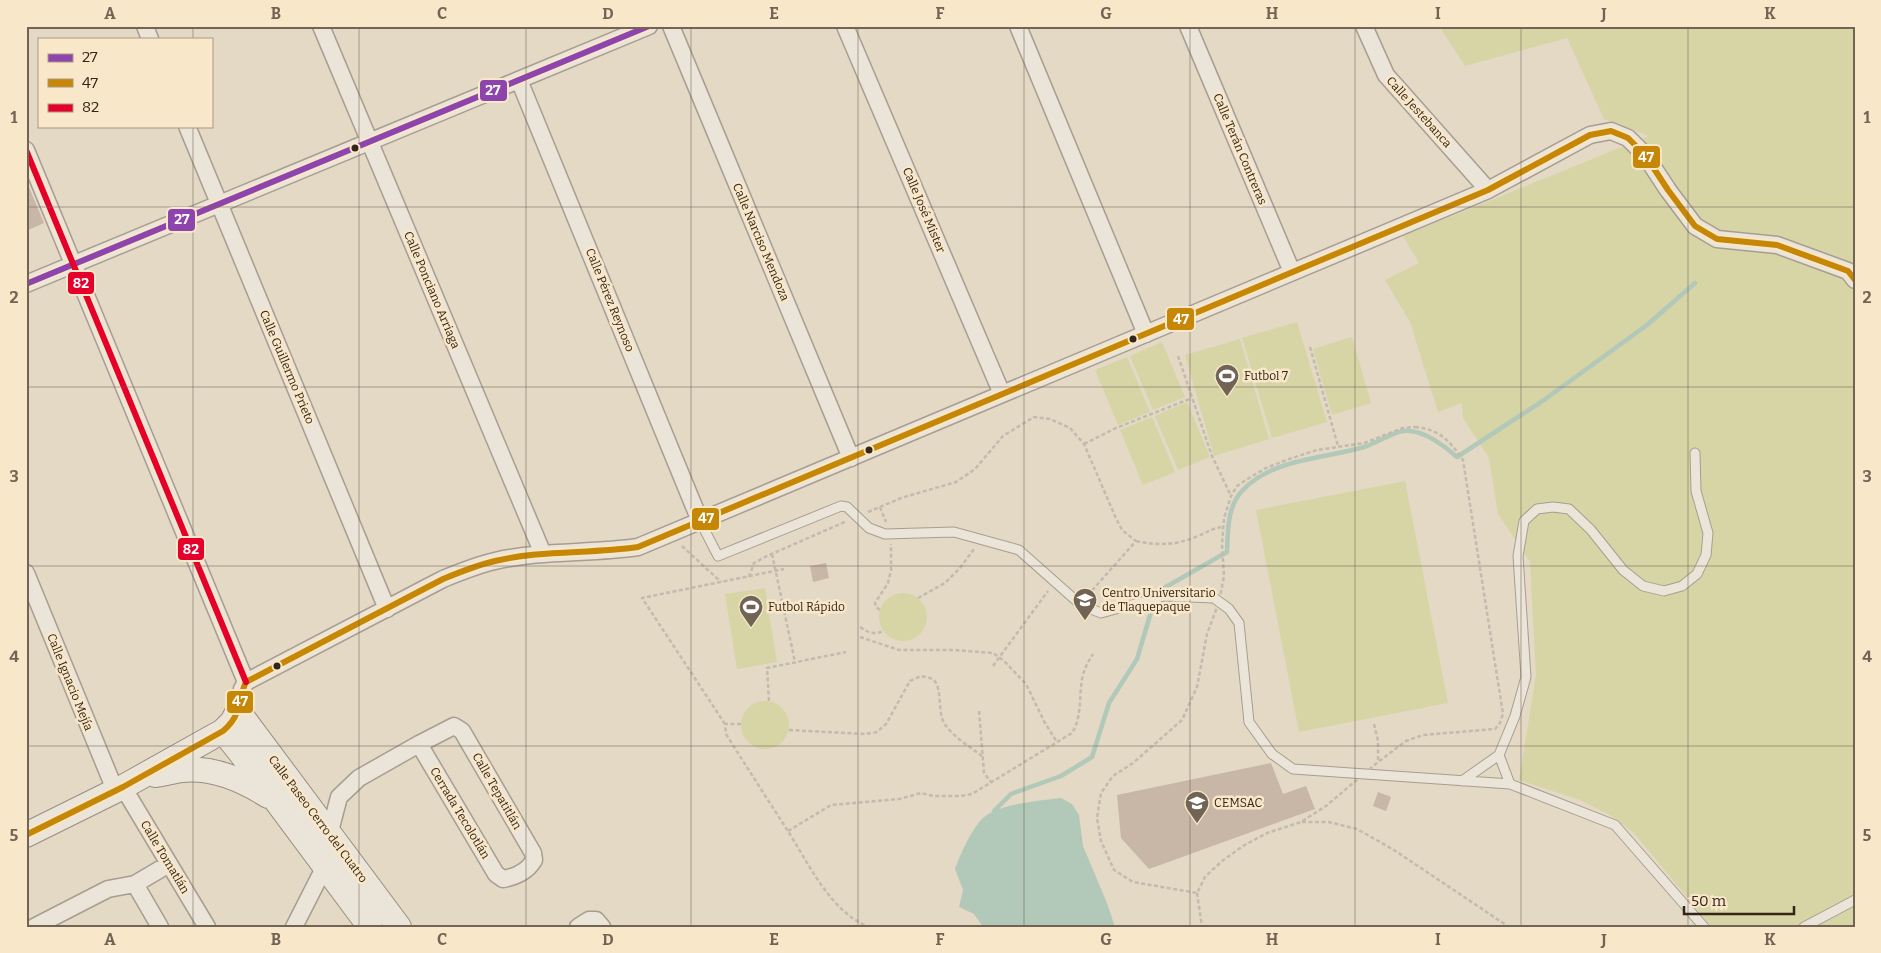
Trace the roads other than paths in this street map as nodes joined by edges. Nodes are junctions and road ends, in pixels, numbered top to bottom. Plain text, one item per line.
1 (145, 26) edge
2 (321, 26) edge
3 (649, 26) edge
4 (671, 26) edge
5 (845, 26) edge
6 (1018, 26) edge
7 (1188, 26) edge
8 (1364, 26) edge
9 (150, 38) edge
10 (520, 80) junction
11 (188, 128) edge
12 (369, 142) junction
13 (26, 150) edge
14 (1488, 190) junction
15 (219, 204) junction
16 (74, 265) junction
17 (1292, 272) junction
18 (1855, 280) edge
19 (26, 284) edge
20 (1146, 334) junction
21 (1002, 394) junction
22 (1695, 453) dead end
23 (851, 458) junction
24 (700, 521) junction
25 (543, 554) junction
26 (26, 573) edge
27 (387, 609) junction
28 (246, 682) junction
29 (238, 711) junction
30 (223, 732) junction
31 (419, 744) junction
32 (1500, 755) junction
33 (1462, 781) junction
34 (127, 784) junction
35 (1510, 784) junction
36 (276, 801) junction
37 (26, 835) edge
38 (329, 835) junction
39 (169, 864) junction
40 (325, 866) junction
41 (503, 879) joint
42 (135, 884) junction
43 (1855, 900) edge
44 (34, 927) edge
45 (160, 927) edge
46 (207, 927) edge
47 (294, 927) edge
48 (370, 927) edge
49 (399, 927) edge
50 (578, 927) edge
51 (602, 927) edge
52 (1704, 927) edge
53 (1804, 927) edge

1 - 9 street
2 - 12 street, Calle Ponciano Arriaga
3 - 10 street
4 - 23 street, Calle Narciso Mendoza
5 - 21 street, Calle José Mister
6 - 20 street
7 - 17 street, Calle Terán Contreras
8 - 14 street, Calle Jestebanca
10 - 12 street
10 - 24 street, Calle Pérez Reynoso
11 - 15 street, Calle Guillermo Prieto
12 - 15 street
12 - 25 street, Calle Ponciano Arriaga
13 - 16 street
14 - 17 street
14 - 18 street
15 - 16 street
15 - 27 street, Calle Guillermo Prieto
16 - 19 street
16 - 28 street
17 - 20 street
20 - 21 street
21 - 23 street
22 - 32 lane
23 - 24 street
24 - 25 street
24 - 33 lane
25 - 27 street
26 - 34 street, Calle Ignacio Mejía
27 - 28 street
28 - 29 street
29 - 30 street
29 - 38 street, Calle Paseo Cerro del Cuatro
30 - 34 street
30 - 36 street, Calle Paseo Cerro del Cuatro
31 - 38 street
31 - 41 street, Cerrada Tecolotlán
31 - 41 street, Calle Tepatitlán
32 - 33 lane
32 - 35 lane
33 - 35 lane
34 - 36 street
34 - 37 street
34 - 39 street, Calle Tomatlán
35 - 52 lane
36 - 40 street, Calle Paseo Cerro del Cuatro
38 - 40 street
38 - 49 street, Calle Paseo Cerro del Cuatro
39 - 42 street
39 - 46 street, Calle Tomatlán
40 - 47 street
40 - 48 street, Calle Paseo Cerro del Cuatro
42 - 44 street
42 - 45 street
43 - 53 lane
50 - 51 street

